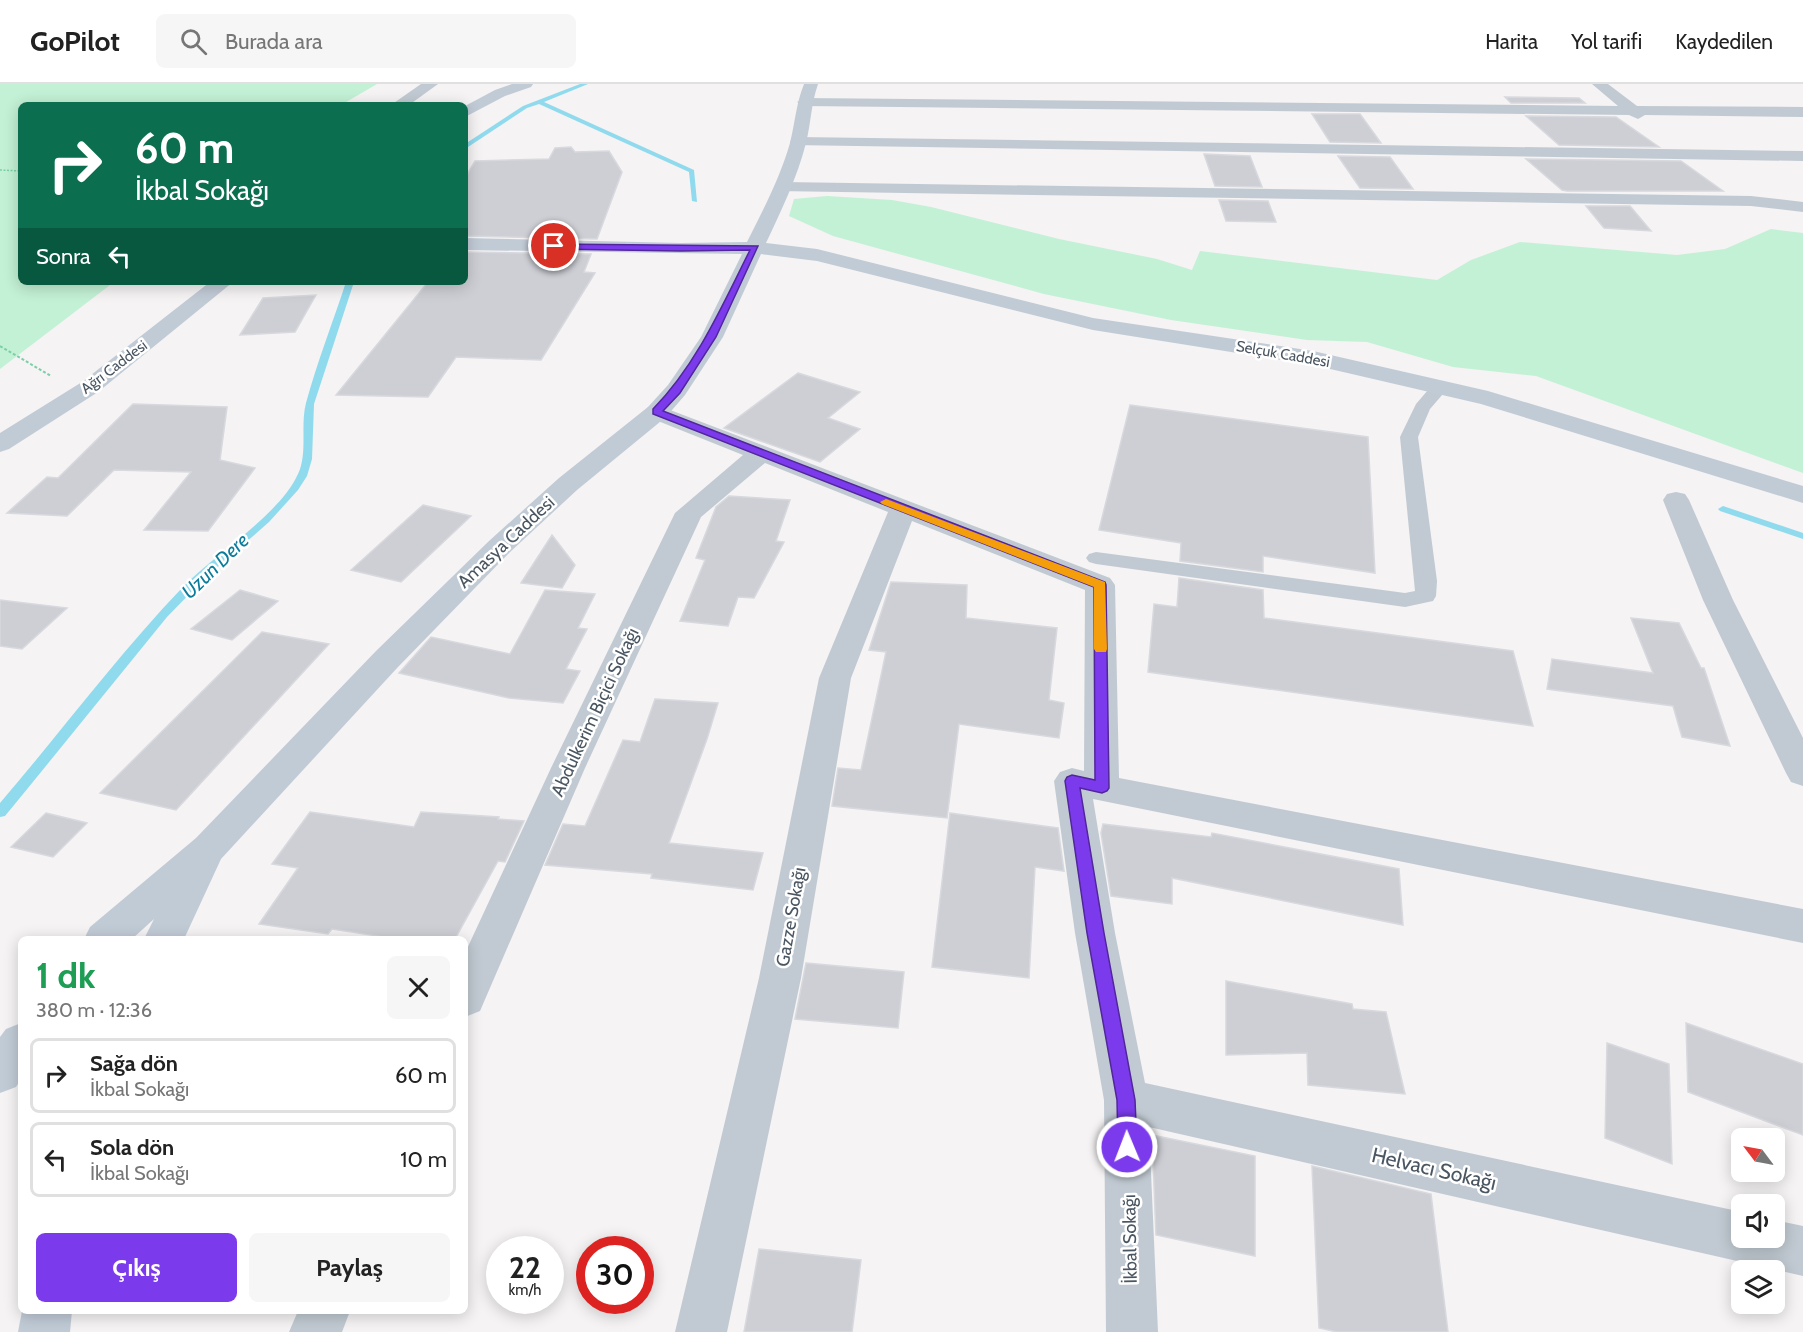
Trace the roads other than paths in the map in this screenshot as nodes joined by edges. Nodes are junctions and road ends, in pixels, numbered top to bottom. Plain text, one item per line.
1 (431, 84) edge
2 (526, 84) edge
3 (811, 84) edge
4 (1599, 84) edge
5 (1289, 91) dead end
6 (404, 102) edge
7 (804, 102) junction
8 (1298, 105) junction
9 (468, 110) edge
10 (1632, 110) junction
11 (1803, 112) edge
12 (798, 142) junction
13 (1328, 150) junction
14 (1689, 154) junction
15 (1803, 156) edge
16 (1707, 168) dead end
17 (1725, 181) dead end
18 (783, 187) junction
19 (1359, 196) junction
20 (1751, 201) junction
21 (1800, 207) dead end
22 (468, 244) edge
23 (755, 248) junction
24 (219, 285) edge
25 (1440, 387) junction
26 (657, 412) junction
27 (0, 444) edge
28 (761, 453) junction
29 (1803, 495) edge
30 (1676, 500) dead end
31 (903, 509) junction
32 (1096, 558) dead end
33 (1803, 773) edge
34 (1102, 788) junction
35 (209, 848) junction
36 (1803, 926) edge
37 (107, 936) edge
38 (165, 936) edge
39 (468, 991) edge
40 (18, 1047) edge
41 (0, 1072) edge
42 (1126, 1100) junction
43 (1731, 1235) edge
44 (1785, 1247) edge
45 (1803, 1251) edge
46 (47, 1314) edge
47 (323, 1314) edge
48 (44, 1332) edge
49 (315, 1332) edge
50 (701, 1332) edge
51 (1132, 1332) edge

1 - 6 street
2 - 9 street
3 - 7 street, Amasya Caddesi
4 - 10 street
5 - 8 street
7 - 8 street
7 - 12 street, Amasya Caddesi
8 - 10 street
8 - 13 street
10 - 11 street
10 - 14 street
12 - 13 street
12 - 18 street, Amasya Caddesi
13 - 14 street
13 - 19 street
14 - 15 street
14 - 16 street
17 - 20 street
18 - 19 street
18 - 23 street, Amasya Caddesi
19 - 20 street
20 - 21 street
22 - 23 street
23 - 25 street, Selçuk Caddesi
23 - 26 street, Amasya Caddesi
24 - 27 street, Ağrı Caddesi
25 - 29 street, Selçuk Caddesi
25 - 32 lane
26 - 28 street
26 - 35 street, Amasya Caddesi
28 - 31 street
28 - 39 street, Abdulkerim Biçici Sokağı
30 - 33 street
31 - 34 street
31 - 50 street, Gazze Sokağı
34 - 36 street
34 - 42 street, İkbal Sokağı
35 - 37 street, Amasya Caddesi
35 - 38 street
40 - 41 street
42 - 43 street, Helvacı Sokağı
42 - 51 street, İkbal Sokağı
44 - 45 street, Helvacı Sokağı
46 - 48 street
47 - 49 street

